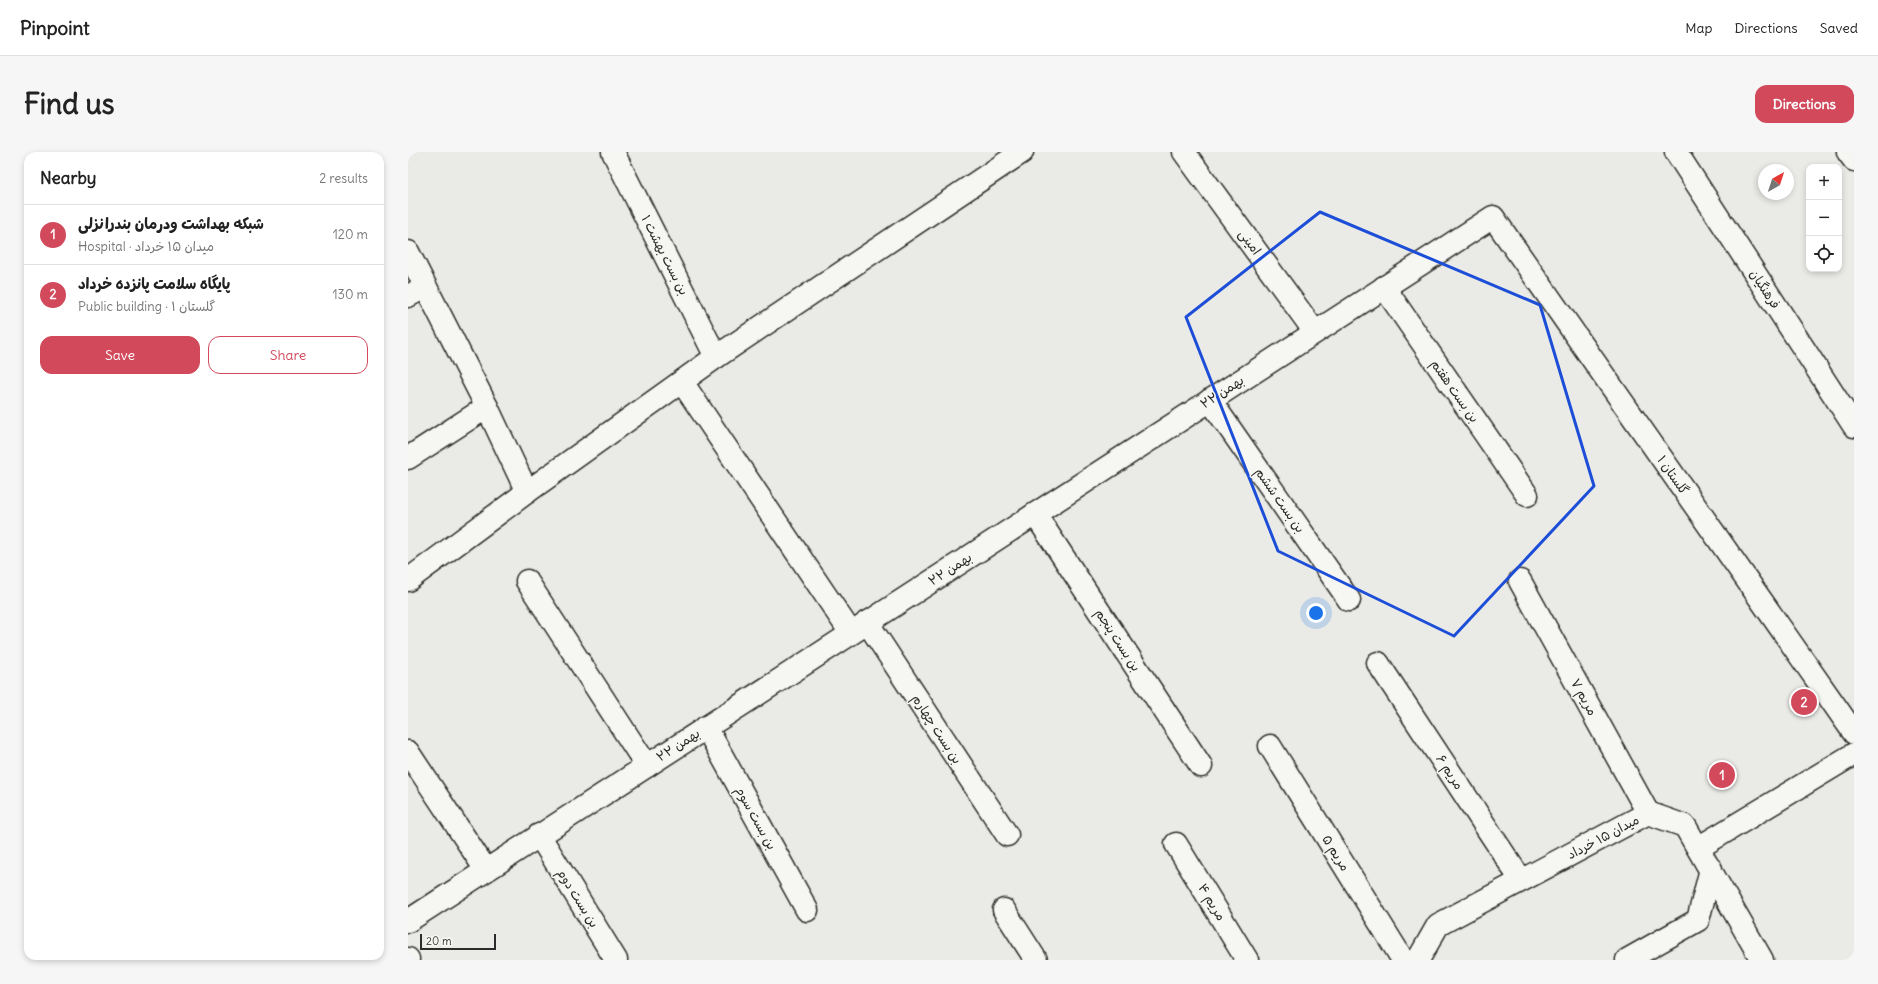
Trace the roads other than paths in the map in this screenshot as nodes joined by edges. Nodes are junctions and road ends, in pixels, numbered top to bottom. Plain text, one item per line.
1 (613, 152) edge
2 (1022, 152) edge
3 (1184, 152) edge
4 (1676, 152) edge
5 (1848, 152) edge
6 (1854, 160) edge
7 (1492, 217) joint
8 (408, 252) edge
9 (1384, 287) junction
10 (417, 292) edge
11 (1316, 332) junction
12 (716, 357) junction
13 (682, 382) junction
14 (1210, 400) junction
15 (487, 407) junction
16 (1854, 426) edge
17 (408, 458) edge
18 (527, 492) junction
19 (1527, 495) dead end
20 (1034, 514) junction
21 (408, 580) edge
22 (1520, 580) dead end
23 (527, 581) dead end
24 (1349, 600) dead end
25 (859, 628) junction
26 (1378, 663) dead end
27 (706, 727) junction
28 (1854, 733) edge
29 (1270, 746) dead end
30 (408, 752) edge
31 (1854, 754) edge
32 (647, 766) junction
33 (1201, 766) dead end
34 (1648, 813) junction
35 (539, 835) junction
36 (1007, 835) dead end
37 (1176, 844) dead end
38 (1698, 848) junction
39 (1711, 869) junction
40 (486, 870) junction
41 (1521, 880) junction
42 (807, 910) dead end
43 (1004, 910) dead end
44 (408, 921) edge
45 (616, 960) edge
46 (1036, 960) edge
47 (1247, 960) edge
48 (1403, 960) edge
49 (1418, 960) edge
50 (1626, 960) edge
51 (1762, 960) edge

1 - 12 street, بن بست بهشت ۱
2 - 12 street
3 - 11 street, امینی
4 - 16 street, فرهنگیان
5 - 6 street
7 - 9 street, ۲۲ بهمن
7 - 28 street, گلستان ۱
8 - 10 street
9 - 11 street, ۲۲ بهمن
9 - 19 street, بن بست هفتم
10 - 15 street
11 - 14 street, ۲۲ بهمن
12 - 13 street
13 - 18 street
13 - 25 street, بن بست چهارم
14 - 20 street, ۲۲ بهمن
14 - 24 street, بن بست ششم
15 - 17 street
15 - 18 street
18 - 21 street
20 - 25 street, ۲۲ بهمن
20 - 33 street, بن بست پنجم
22 - 34 street, مریم ۷
23 - 32 street
25 - 27 street, ۲۲ بهمن
25 - 36 street, بن بست چهارم
26 - 41 street, مریم ۶
27 - 32 street, ۲۲ بهمن
27 - 42 street, بن بست سوم
29 - 48 street, مریم ۵
30 - 40 street
31 - 38 street
32 - 35 street, ۲۲ بهمن
34 - 38 street, میدان ۱۵ خرداد
34 - 41 street, میدان ۱۵ خرداد
35 - 40 street, ۲۲ بهمن
35 - 45 street, بن بست دوم
37 - 47 street, مریم ۴
38 - 39 street, میدان ۱۵ خرداد
39 - 50 street
39 - 51 street, میدان ۱۵ خرداد
40 - 44 street, ۲۲ بهمن
41 - 49 street, میدان ۱۵ خرداد
43 - 46 street

